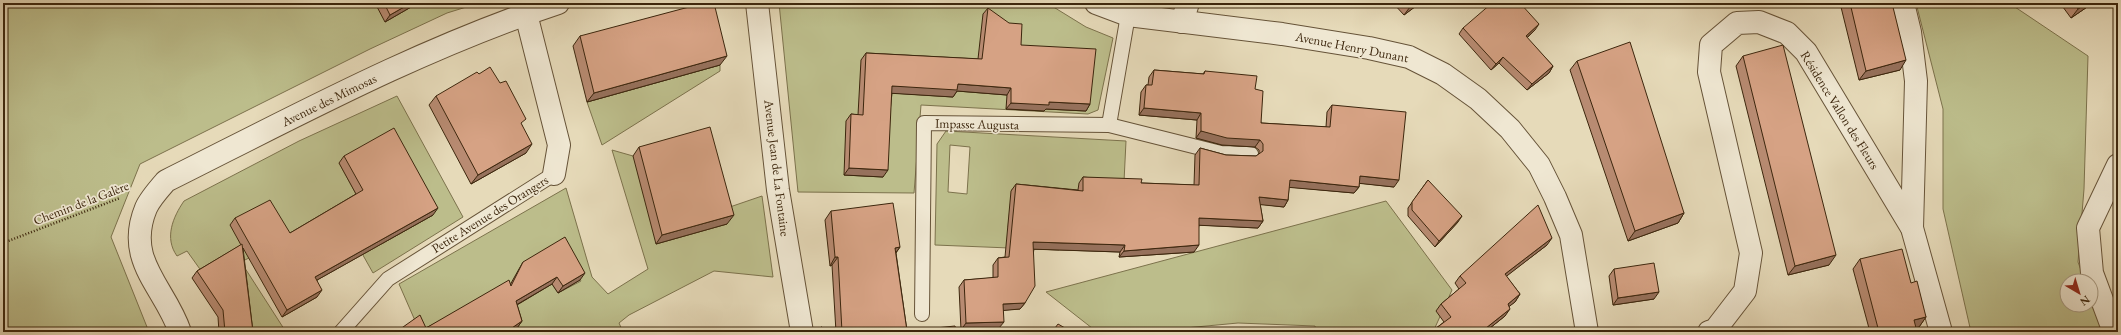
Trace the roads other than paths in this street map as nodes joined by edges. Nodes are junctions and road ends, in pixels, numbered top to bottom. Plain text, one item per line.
1 (558, 3) edge
2 (757, 3) edge
3 (1096, 3) edge
4 (1903, 3) edge
5 (1185, 12) edge
6 (526, 14) junction
7 (1128, 14) junction
8 (1109, 125) junction
9 (1251, 154) edge
10 (2118, 165) edge
11 (554, 174) joint
12 (1912, 228) junction
13 (922, 314) dead end
14 (180, 332) edge
15 (341, 332) edge
16 (802, 332) edge
17 (1588, 332) edge
18 (1709, 332) edge
19 (1941, 332) edge
20 (2114, 332) edge

1 - 6 street, Avenue des Mimosas
2 - 16 street, Avenue Jean de La Fontaine
3 - 7 street, Avenue Henry Dunant
4 - 12 street
5 - 7 street, Avenue Henry Dunant
5 - 17 street, Avenue Henry Dunant
6 - 11 street, Petite Avenue des Orangers
6 - 14 street, Avenue des Mimosas
7 - 8 lane
8 - 9 lane
8 - 13 lane, Impasse Augusta
10 - 20 street
11 - 15 lane, Petite Avenue des Orangers
12 - 18 street, Résidence Vallon des Fleurs
12 - 19 street, Résidence Vallon des Fleurs

